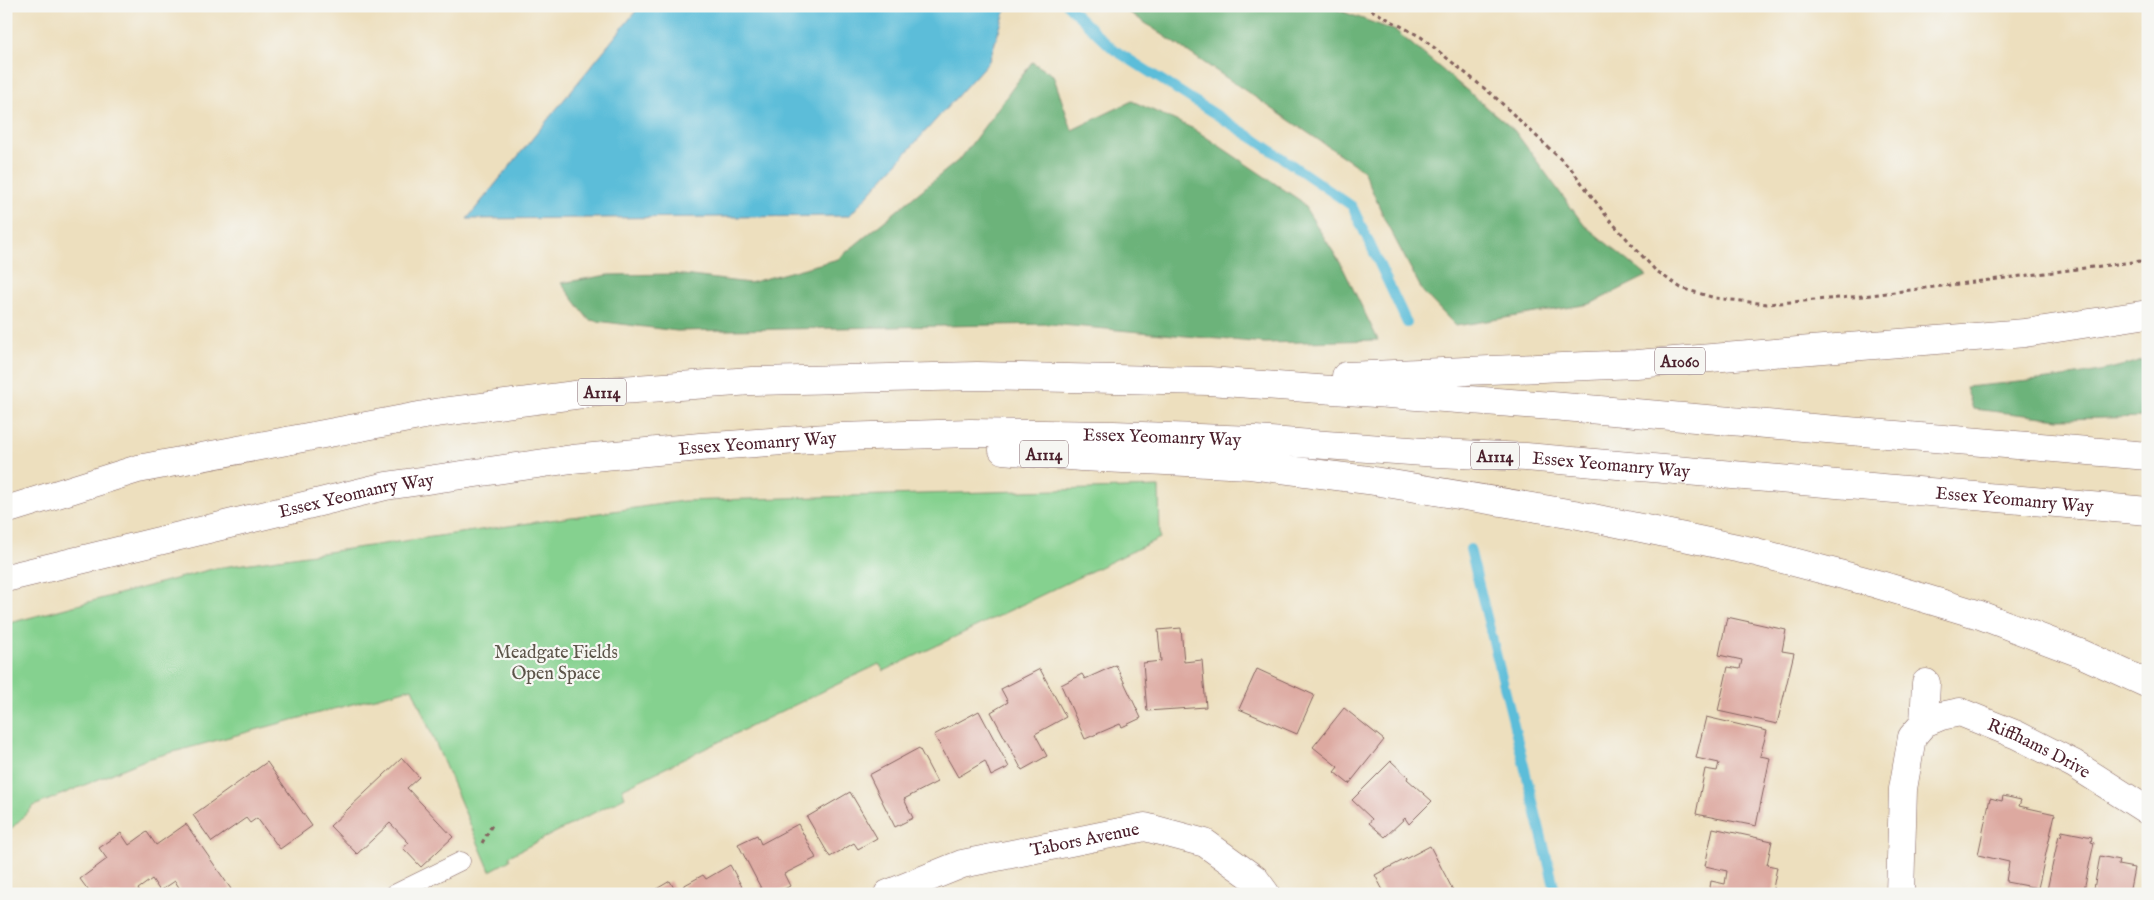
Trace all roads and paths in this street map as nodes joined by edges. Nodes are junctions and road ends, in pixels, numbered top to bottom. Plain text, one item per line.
1 (1364, 6) edge
2 (2148, 260) edge
3 (2148, 314) edge
4 (1209, 381) junction
5 (840, 437) junction
6 (2148, 456) edge
7 (6, 510) edge
8 (2148, 511) edge
9 (6, 578) edge
10 (1926, 684) dead end
11 (2148, 684) edge
12 (1924, 723) junction
13 (2148, 811) edge
14 (461, 861) dead end
15 (394, 894) edge
16 (888, 894) edge
17 (1266, 894) edge
18 (1900, 894) edge

1 - 2 path
3 - 4 main road, A1060
4 - 6 main road, A1114
4 - 7 main road, A1114
5 - 8 main road, Essex Yeomanry Way / A1114
5 - 9 main road, Essex Yeomanry Way / A1114
5 - 11 main road, A1114
10 - 12 main road
12 - 13 main road, Riffhams Drive
12 - 18 main road
14 - 15 lane
16 - 17 main road, Tabors Avenue

